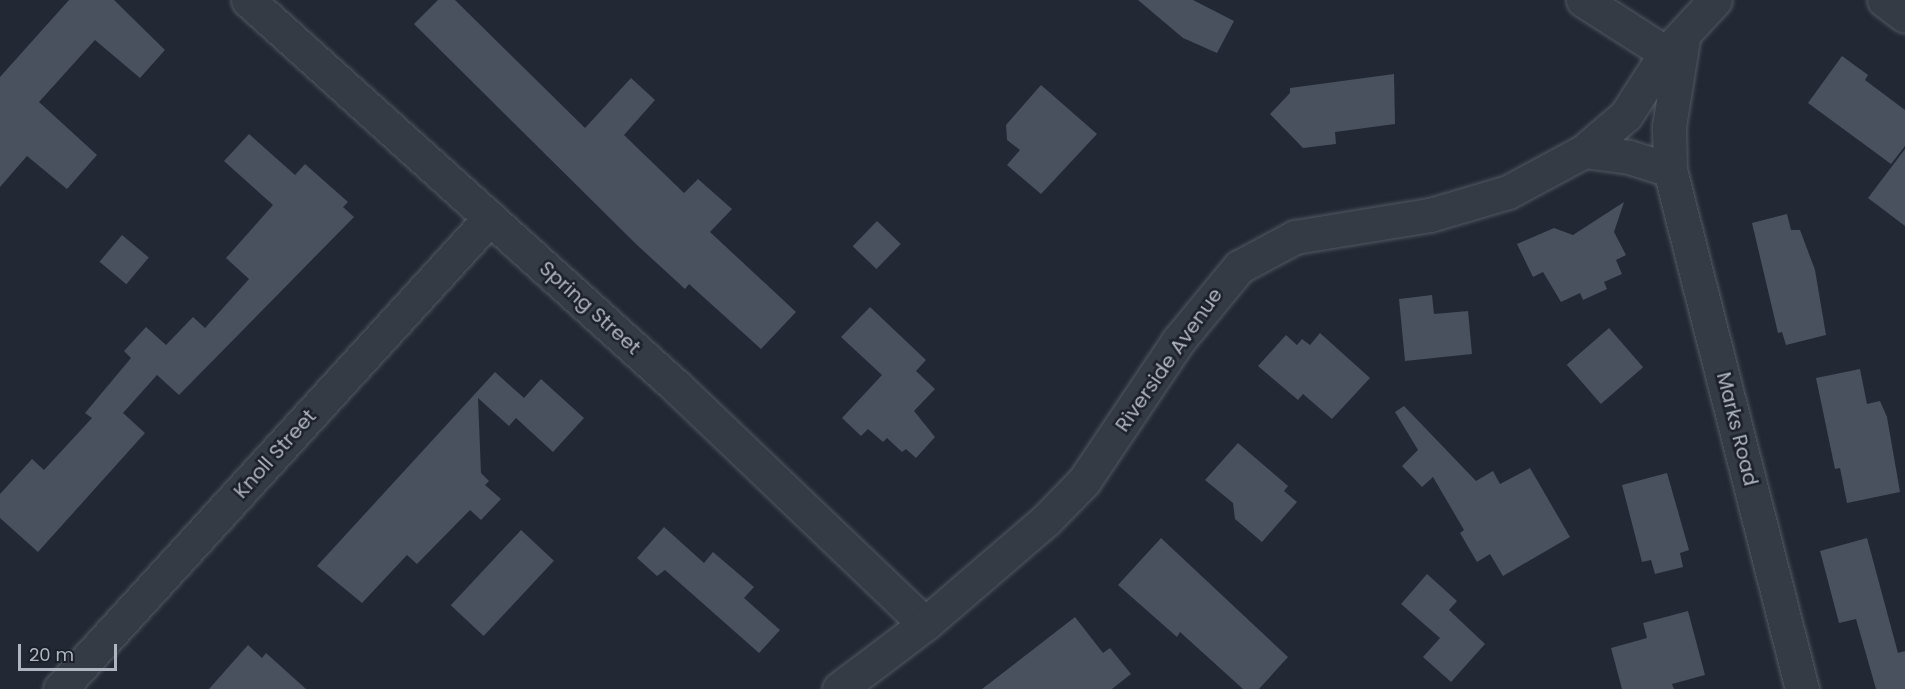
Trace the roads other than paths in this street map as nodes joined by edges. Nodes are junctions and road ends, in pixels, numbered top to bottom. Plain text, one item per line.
1 (248, 0) edge
2 (1583, 0) edge
3 (1715, 0) edge
4 (1884, 0) edge
5 (1905, 16) edge
6 (1675, 43) junction
7 (1584, 151) junction
8 (1670, 170) junction
9 (490, 218) junction
10 (925, 624) junction
11 (60, 689) edge
12 (839, 689) edge
13 (1802, 689) edge

1 - 9 street, Spring Street
2 - 6 street
3 - 6 street, Riverside Avenue
4 - 5 street
6 - 7 street, Riverside Avenue
6 - 8 street, Marks Road
7 - 8 street
7 - 10 street, Riverside Avenue
8 - 13 street, Marks Road
9 - 10 street, Spring Street
9 - 11 street, Knoll Street
10 - 12 street, Riverside Avenue

